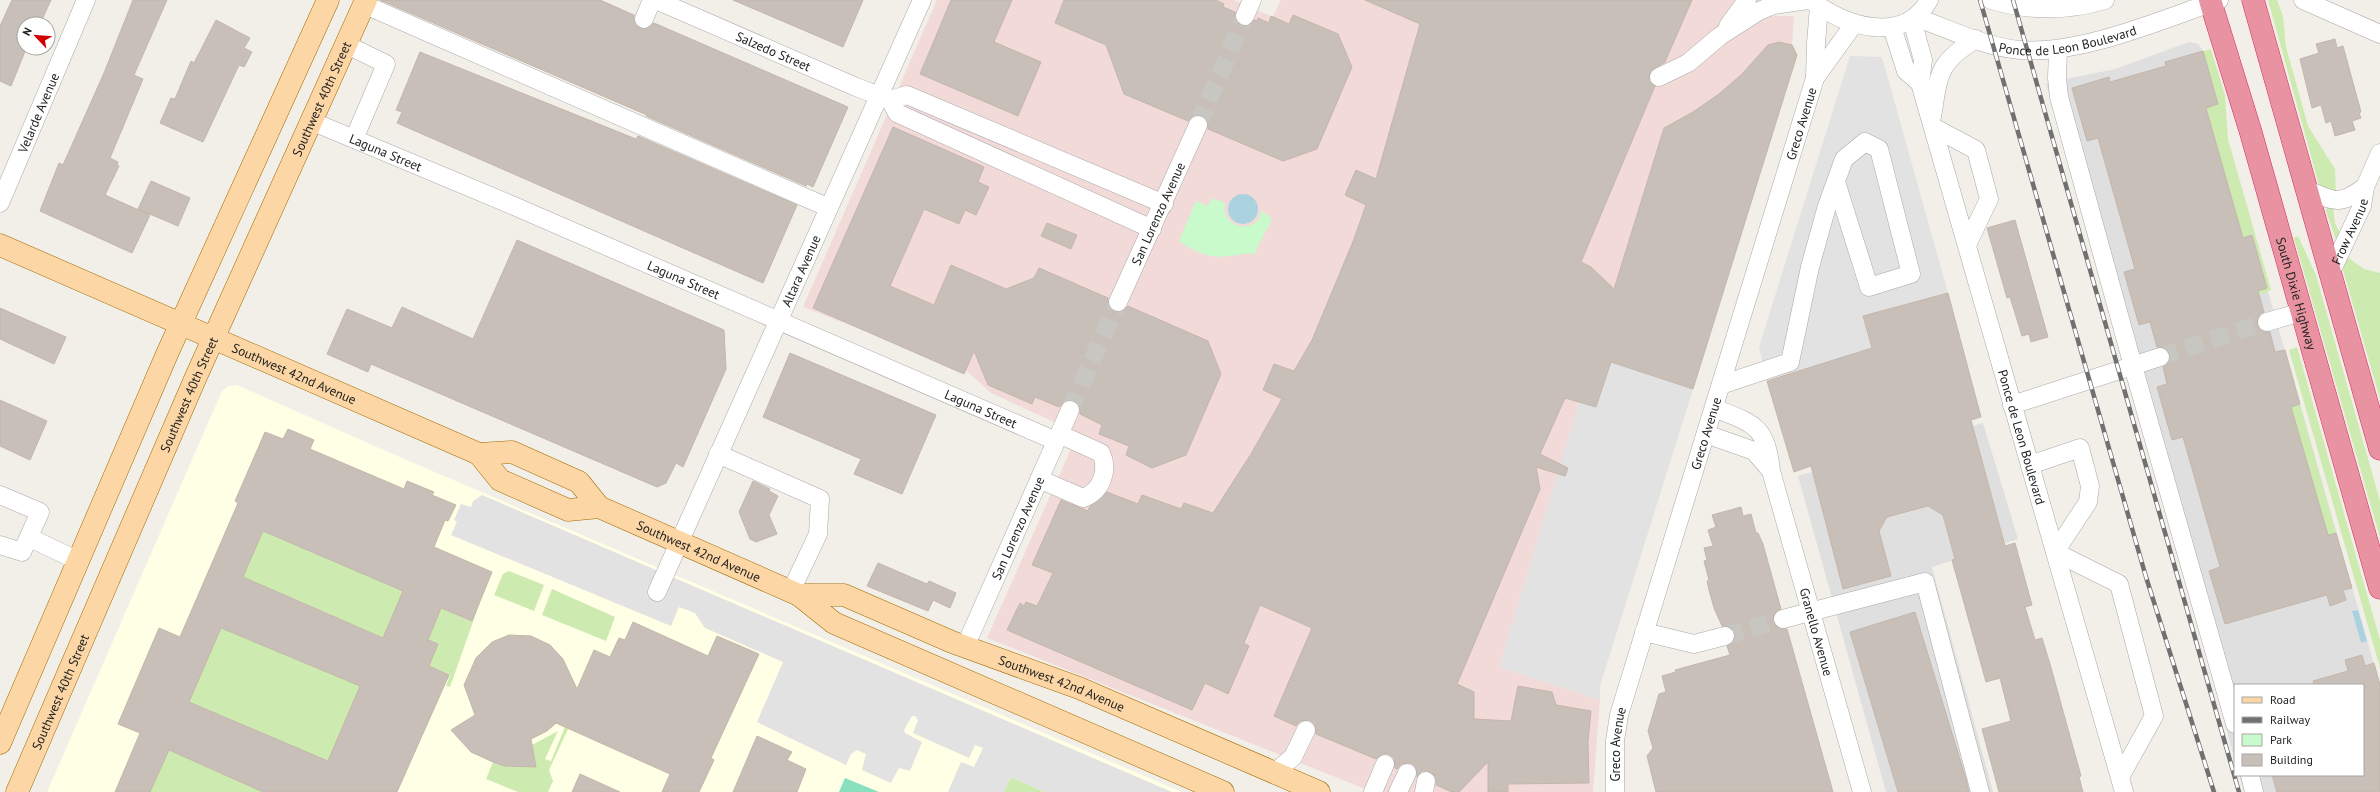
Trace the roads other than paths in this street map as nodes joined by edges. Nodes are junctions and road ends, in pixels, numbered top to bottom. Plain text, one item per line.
1 (86, 0) edge
2 (328, 0) edge
3 (652, 0) edge
4 (656, 0) edge
5 (922, 0) edge
6 (1252, 0) edge
7 (1747, 0) edge
8 (1929, 0) edge
9 (1991, 0) edge
10 (2105, 0) edge
11 (2253, 0) edge
12 (2303, 0) edge
13 (2213, 1) edge
14 (364, 2) edge
15 (1813, 2) edge
16 (1245, 16) tunnel mouth
17 (1914, 18) junction
18 (644, 19) dead end
19 (1854, 24) junction
20 (1892, 27) junction
21 (2380, 34) edge
22 (1720, 36) junction
23 (1976, 39) junction
24 (345, 44) junction
25 (2058, 49) junction
26 (1659, 77) dead end
27 (1815, 78) junction
28 (1920, 82) junction
29 (884, 98) junction
30 (311, 121) junction
31 (1932, 124) junction
32 (1198, 125) tunnel mouth
33 (354, 139) junction
34 (2380, 153) edge
35 (1078, 167) junction
36 (1836, 182) junction
37 (2365, 187) junction
38 (2306, 190) junction
39 (1067, 191) junction
40 (0, 203) edge
41 (1164, 204) junction
42 (827, 207) junction
43 (1152, 230) junction
44 (0, 245) edge
45 (1967, 245) junction
46 (2330, 274) junction
47 (1118, 302) tunnel mouth
48 (2301, 312) junction
49 (777, 320) junction
50 (2266, 322) tunnel mouth
51 (181, 323) junction
52 (214, 337) junction
53 (2160, 356) tunnel mouth
54 (2133, 366) junction
55 (1721, 384) junction
56 (2012, 405) junction
57 (1714, 408) junction
58 (1070, 410) tunnel mouth
59 (1706, 434) junction
60 (1058, 437) junction
61 (2380, 449) edge
62 (479, 454) junction
63 (718, 454) junction
64 (2030, 464) junction
65 (1772, 471) junction
66 (1039, 479) junction
67 (0, 495) edge
68 (599, 507) junction
69 (679, 541) junction
70 (0, 545) edge
71 (26, 545) junction
72 (2055, 552) junction
73 (79, 561) junction
74 (2380, 588) edge
75 (657, 592) dead end
76 (795, 593) junction
77 (1811, 611) junction
78 (1783, 619) tunnel mouth
79 (1644, 632) junction
80 (1725, 636) tunnel mouth
81 (965, 647) junction
82 (2234, 720) edge
83 (1306, 730) dead end
84 (0, 743) edge
85 (1385, 764) dead end
86 (1275, 772) junction
87 (1407, 773) dead end
88 (2250, 776) edge
89 (2122, 784) edge
90 (16, 792) edge
91 (1223, 792) edge
92 (1319, 792) edge
93 (1374, 792) edge
94 (1398, 792) edge
95 (1616, 792) edge
96 (1862, 792) edge
97 (1980, 792) edge
98 (2254, 792) edge

1 - 40 street, Velarde Avenue
2 - 51 main road
3 - 18 street
4 - 29 street, Salzedo Street
5 - 29 street, Altara Avenue
6 - 16 street
7 - 22 street
8 - 17 street
9 - 10 street
11 - 38 highway
12 - 21 street
13 - 25 street, Ponce de Leon Boulevard
13 - 48 highway, South Dixie Highway
14 - 24 main road, Southwest 40th Street
14 - 42 street
15 - 19 street
15 - 22 street
15 - 27 street, Greco Avenue
17 - 20 street
17 - 23 street, Ponce de Leon Boulevard
17 - 28 street, Ponce de Leon Boulevard
19 - 20 street
19 - 27 street, Greco Avenue
20 - 28 street
22 - 26 street
23 - 25 street, Ponce de Leon Boulevard
23 - 31 street
24 - 30 main road, Southwest 40th Street
24 - 33 street
25 - 54 street
27 - 55 street, Greco Avenue
28 - 31 street, Ponce de Leon Boulevard
29 - 35 street
29 - 39 street, Salzedo Street
29 - 42 street, Altara Avenue
30 - 33 street, Laguna Street
30 - 52 main road, Southwest 40th Street
31 - 45 street, Ponce de Leon Boulevard
31 - 45 street
32 - 41 street, San Lorenzo Avenue
33 - 49 street, Laguna Street
34 - 37 street, Frow Avenue
35 - 39 street
35 - 41 street
36 - 36 street
36 - 55 street
37 - 38 street, Frow Avenue
37 - 46 street, Frow Avenue
38 - 46 highway
39 - 43 street, Salzedo Street
41 - 43 street, San Lorenzo Avenue
42 - 49 street, Altara Avenue
43 - 47 street, San Lorenzo Avenue
44 - 51 main road, Southwest 42nd Avenue
45 - 56 street, Ponce de Leon Boulevard
46 - 61 highway
48 - 50 street
48 - 74 highway, South Dixie Highway
49 - 60 street, Laguna Street
49 - 63 street, Altara Avenue
51 - 52 main road, Southwest 42nd Avenue
51 - 73 main road
52 - 62 main road, Southwest 42nd Avenue
52 - 90 main road, Southwest 40th Street
53 - 54 street
54 - 56 street
54 - 82 street
55 - 57 street, Greco Avenue
56 - 64 street, Ponce de Leon Boulevard
57 - 59 street, Greco Avenue
57 - 65 street, Granello Avenue
58 - 60 street, San Lorenzo Avenue
59 - 65 street, Granello Avenue
59 - 79 street, Greco Avenue
60 - 66 street, San Lorenzo Avenue
60 - 66 street, Laguna Street
62 - 68 main road, Southwest 42nd Avenue
62 - 68 main road, Southwest 42nd Avenue
63 - 69 street, Altara Avenue
63 - 76 street
64 - 72 street, Ponce de Leon Boulevard
64 - 72 street
65 - 77 street, Granello Avenue
66 - 81 street, San Lorenzo Avenue
67 - 71 street
68 - 69 main road, Southwest 42nd Avenue
69 - 75 street, Altara Avenue
69 - 76 main road, Southwest 42nd Avenue
70 - 71 street
71 - 73 street
72 - 89 street, Ponce de Leon Boulevard
72 - 89 street
73 - 84 main road
76 - 81 main road, Southwest 42nd Avenue
76 - 91 main road, Southwest 42nd Avenue
77 - 78 street
77 - 96 street, Granello Avenue
77 - 97 street
79 - 80 street
79 - 95 street, Greco Avenue
81 - 86 main road, Southwest 42nd Avenue
83 - 86 street
85 - 93 street
86 - 92 main road, Southwest 42nd Avenue
87 - 94 street
88 - 98 street

